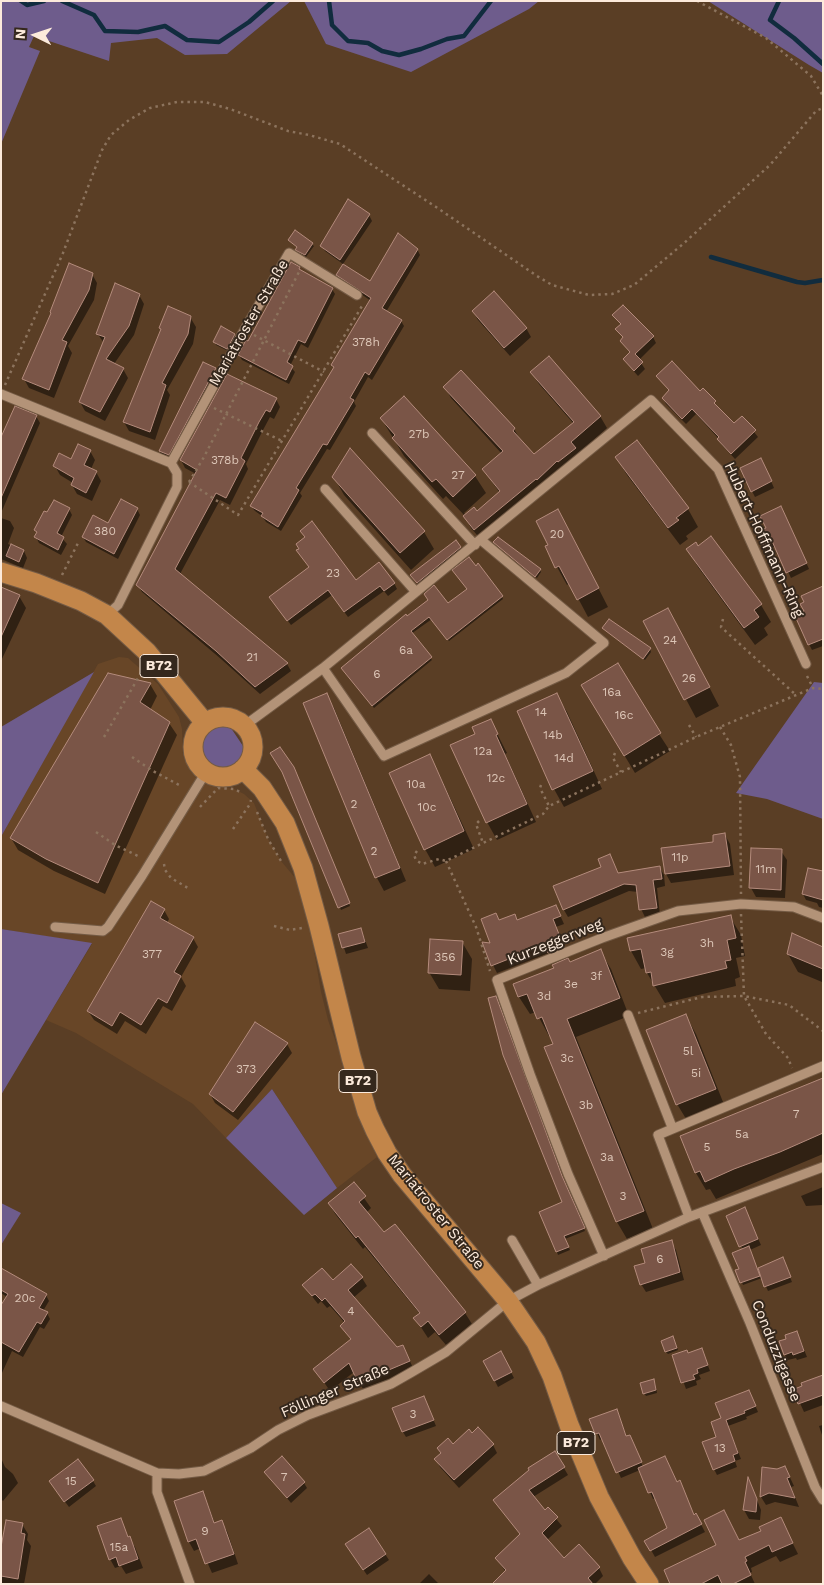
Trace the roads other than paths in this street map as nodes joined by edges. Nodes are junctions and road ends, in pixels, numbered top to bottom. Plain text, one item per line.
1 (357, 295) road end
2 (1, 394) edge
3 (372, 433) dead end
4 (170, 464) junction
5 (325, 489) dead end
6 (478, 542) junction
7 (1, 572) edge
8 (416, 592) junction
9 (107, 615) junction
10 (806, 664) dead end
11 (323, 668) junction
12 (205, 723) junction
13 (244, 726) junction
14 (243, 769) junction
15 (206, 772) junction
16 (823, 918) edge
17 (55, 926) dead end
18 (628, 1015) road end
19 (823, 1066) edge
20 (672, 1128) junction
21 (823, 1167) edge
22 (702, 1212) junction
23 (689, 1217) junction
24 (512, 1240) dead end
25 (604, 1256) junction
26 (538, 1285) junction
27 (508, 1301) junction
28 (1, 1406) edge
29 (157, 1473) junction
30 (823, 1500) edge
31 (190, 1584) edge
32 (649, 1584) edge

1 - 4 street, Mariatroster Straße
2 - 4 street
3 - 6 street
4 - 9 street
5 - 8 street
6 - 8 street, Hubert-Hoffmann-Ring
6 - 10 street, Hubert-Hoffmann-Ring
6 - 11 street
7 - 9 main road, B72
8 - 11 street, Hubert-Hoffmann-Ring
9 - 12 main road, B72
11 - 13 street, Hubert-Hoffmann-Ring
12 - 13 main road
12 - 15 main road
13 - 14 main road
14 - 15 main road
14 - 27 main road, Mariatroster Straße / B72
15 - 17 street
16 - 25 street, Kurzeggerweg
18 - 20 street
19 - 20 street
20 - 23 street
21 - 22 street
22 - 23 street
22 - 30 street, Conduzzigasse
23 - 25 street
24 - 26 street
25 - 26 street
26 - 27 street
27 - 29 street, Föllinger Straße
27 - 32 main road, Mariatroster Straße / B72
28 - 29 street, Föllinger Straße
29 - 31 street

